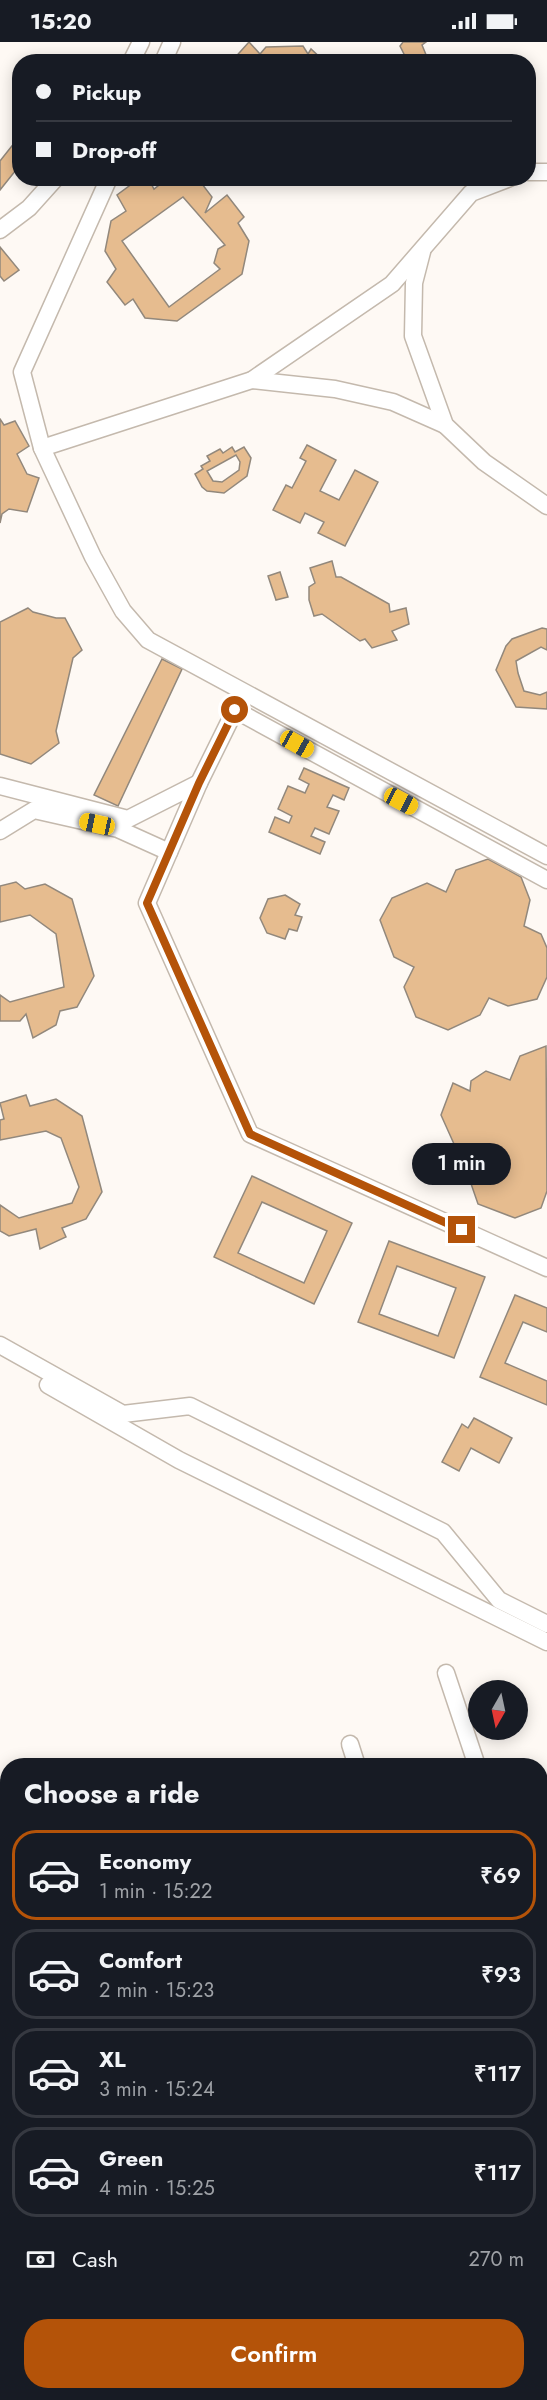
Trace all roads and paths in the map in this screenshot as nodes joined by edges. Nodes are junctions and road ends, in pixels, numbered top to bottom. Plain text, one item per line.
1 (49, 186) edge
2 (105, 186) edge
3 (489, 186) edge
4 (0, 230) edge
5 (423, 249) junction
6 (252, 380) junction
7 (445, 425) junction
8 (42, 448) junction
9 (547, 506) edge
10 (199, 783) junction
11 (0, 786) edge
12 (0, 831) edge
13 (169, 852) junction
14 (547, 856) edge
15 (547, 880) edge
16 (547, 1268) edge
17 (0, 1345) edge
18 (0, 1358) edge
19 (547, 1624) edge
20 (547, 1642) edge
21 (446, 1673) dead end
22 (350, 1744) dead end
23 (354, 1758) edge
24 (474, 1758) edge

1 - 4 street
2 - 8 street
3 - 5 street
5 - 6 street
5 - 7 street
6 - 7 street
6 - 8 street
7 - 9 street
8 - 14 street
10 - 11 street
10 - 13 street
10 - 15 street
12 - 13 street
13 - 16 street
17 - 19 street
18 - 20 street
21 - 24 street
22 - 23 street

